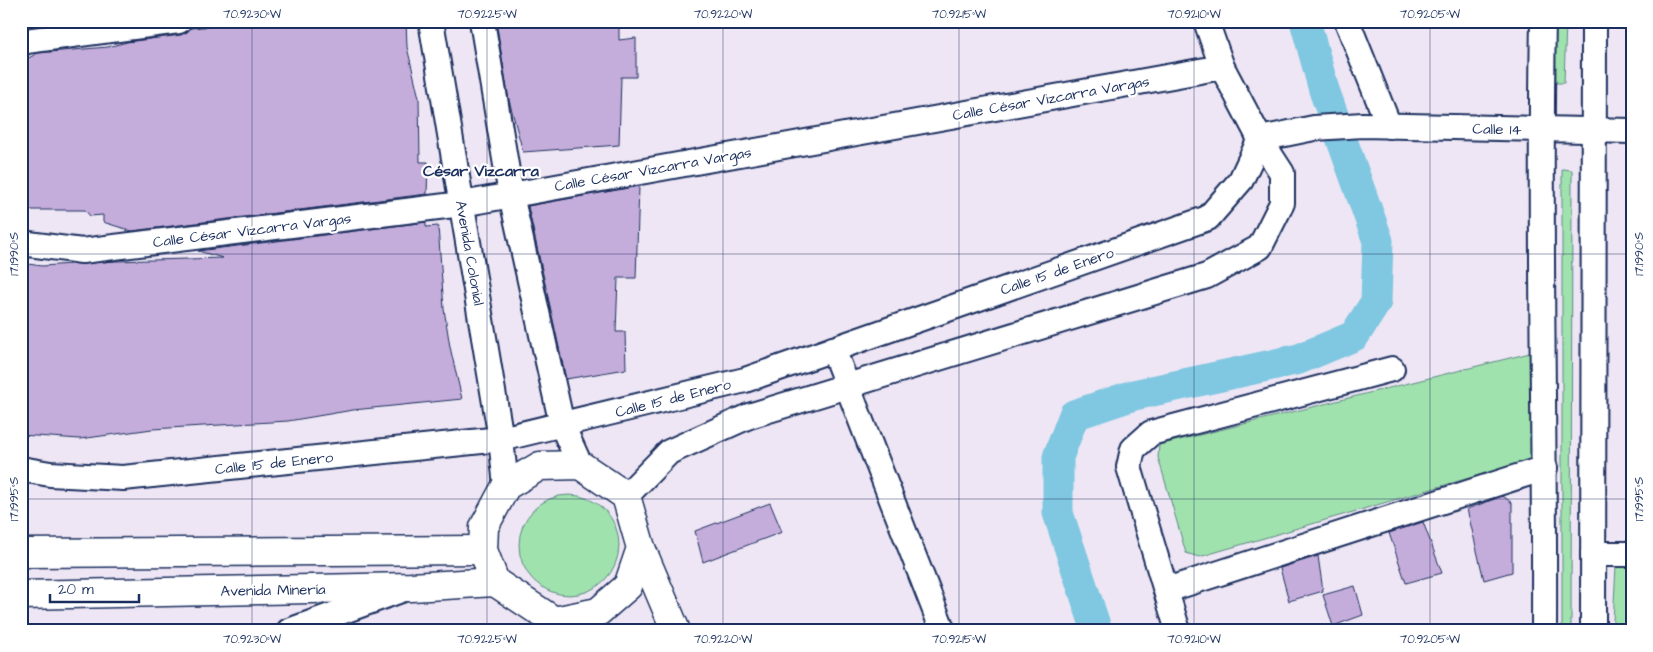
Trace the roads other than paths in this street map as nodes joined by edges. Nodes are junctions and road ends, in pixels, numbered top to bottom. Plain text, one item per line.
1 (180, 21) edge
2 (431, 21) edge
3 (482, 21) edge
4 (1206, 21) edge
5 (1347, 21) edge
6 (1543, 21) edge
7 (1594, 21) edge
8 (21, 44) edge
9 (1222, 67) junction
10 (1389, 126) junction
11 (1541, 130) junction
12 (1632, 131) edge
13 (1593, 132) junction
14 (1260, 139) junction
15 (511, 195) junction
16 (462, 204) junction
17 (21, 243) edge
18 (833, 349) junction
19 (1392, 369) dead end
20 (848, 387) junction
21 (562, 425) junction
22 (501, 439) junction
23 (580, 466) junction
24 (1545, 468) junction
25 (21, 469) edge
26 (506, 486) junction
27 (626, 496) junction
28 (641, 548) junction
29 (483, 550) junction
30 (21, 553) edge
31 (1593, 554) junction
32 (1632, 554) edge
33 (495, 582) junction
34 (411, 587) junction
35 (1167, 590) junction
36 (21, 596) edge
37 (566, 626) edge
38 (290, 631) edge
39 (676, 631) edge
40 (943, 631) edge
41 (1178, 631) edge
42 (1544, 631) edge
43 (1593, 631) edge

1 - 8 street
2 - 16 street, Avenida Colonial
3 - 15 street
4 - 9 street
5 - 10 street
6 - 11 street
7 - 13 street
9 - 14 street
9 - 15 street, Calle César Vizcarra Vargas
10 - 11 street, Calle 14
10 - 14 street, Calle 14
11 - 13 street, Calle 14
11 - 24 street
12 - 13 street, Calle 14
13 - 31 street
14 - 18 street, Calle 15 de Enero
14 - 20 street
15 - 16 street, Calle César Vizcarra Vargas
15 - 21 street
16 - 17 street, Calle César Vizcarra Vargas
16 - 22 street, Avenida Colonial
18 - 20 street
18 - 21 street, Calle 15 de Enero
19 - 35 street
20 - 27 street
20 - 40 street
21 - 22 street, Calle 15 de Enero
21 - 23 street
22 - 25 street, Calle 15 de Enero
22 - 26 street, Avenida Colonial
23 - 26 main road
23 - 27 main road
24 - 35 street
24 - 42 street
26 - 29 main road
27 - 28 main road
28 - 37 main road
28 - 39 main road
29 - 30 main road
29 - 33 main road
31 - 32 street
31 - 43 street
33 - 34 main road, Avenida Minería
33 - 37 main road
34 - 36 main road, Avenida Minería
34 - 38 street
35 - 41 street

